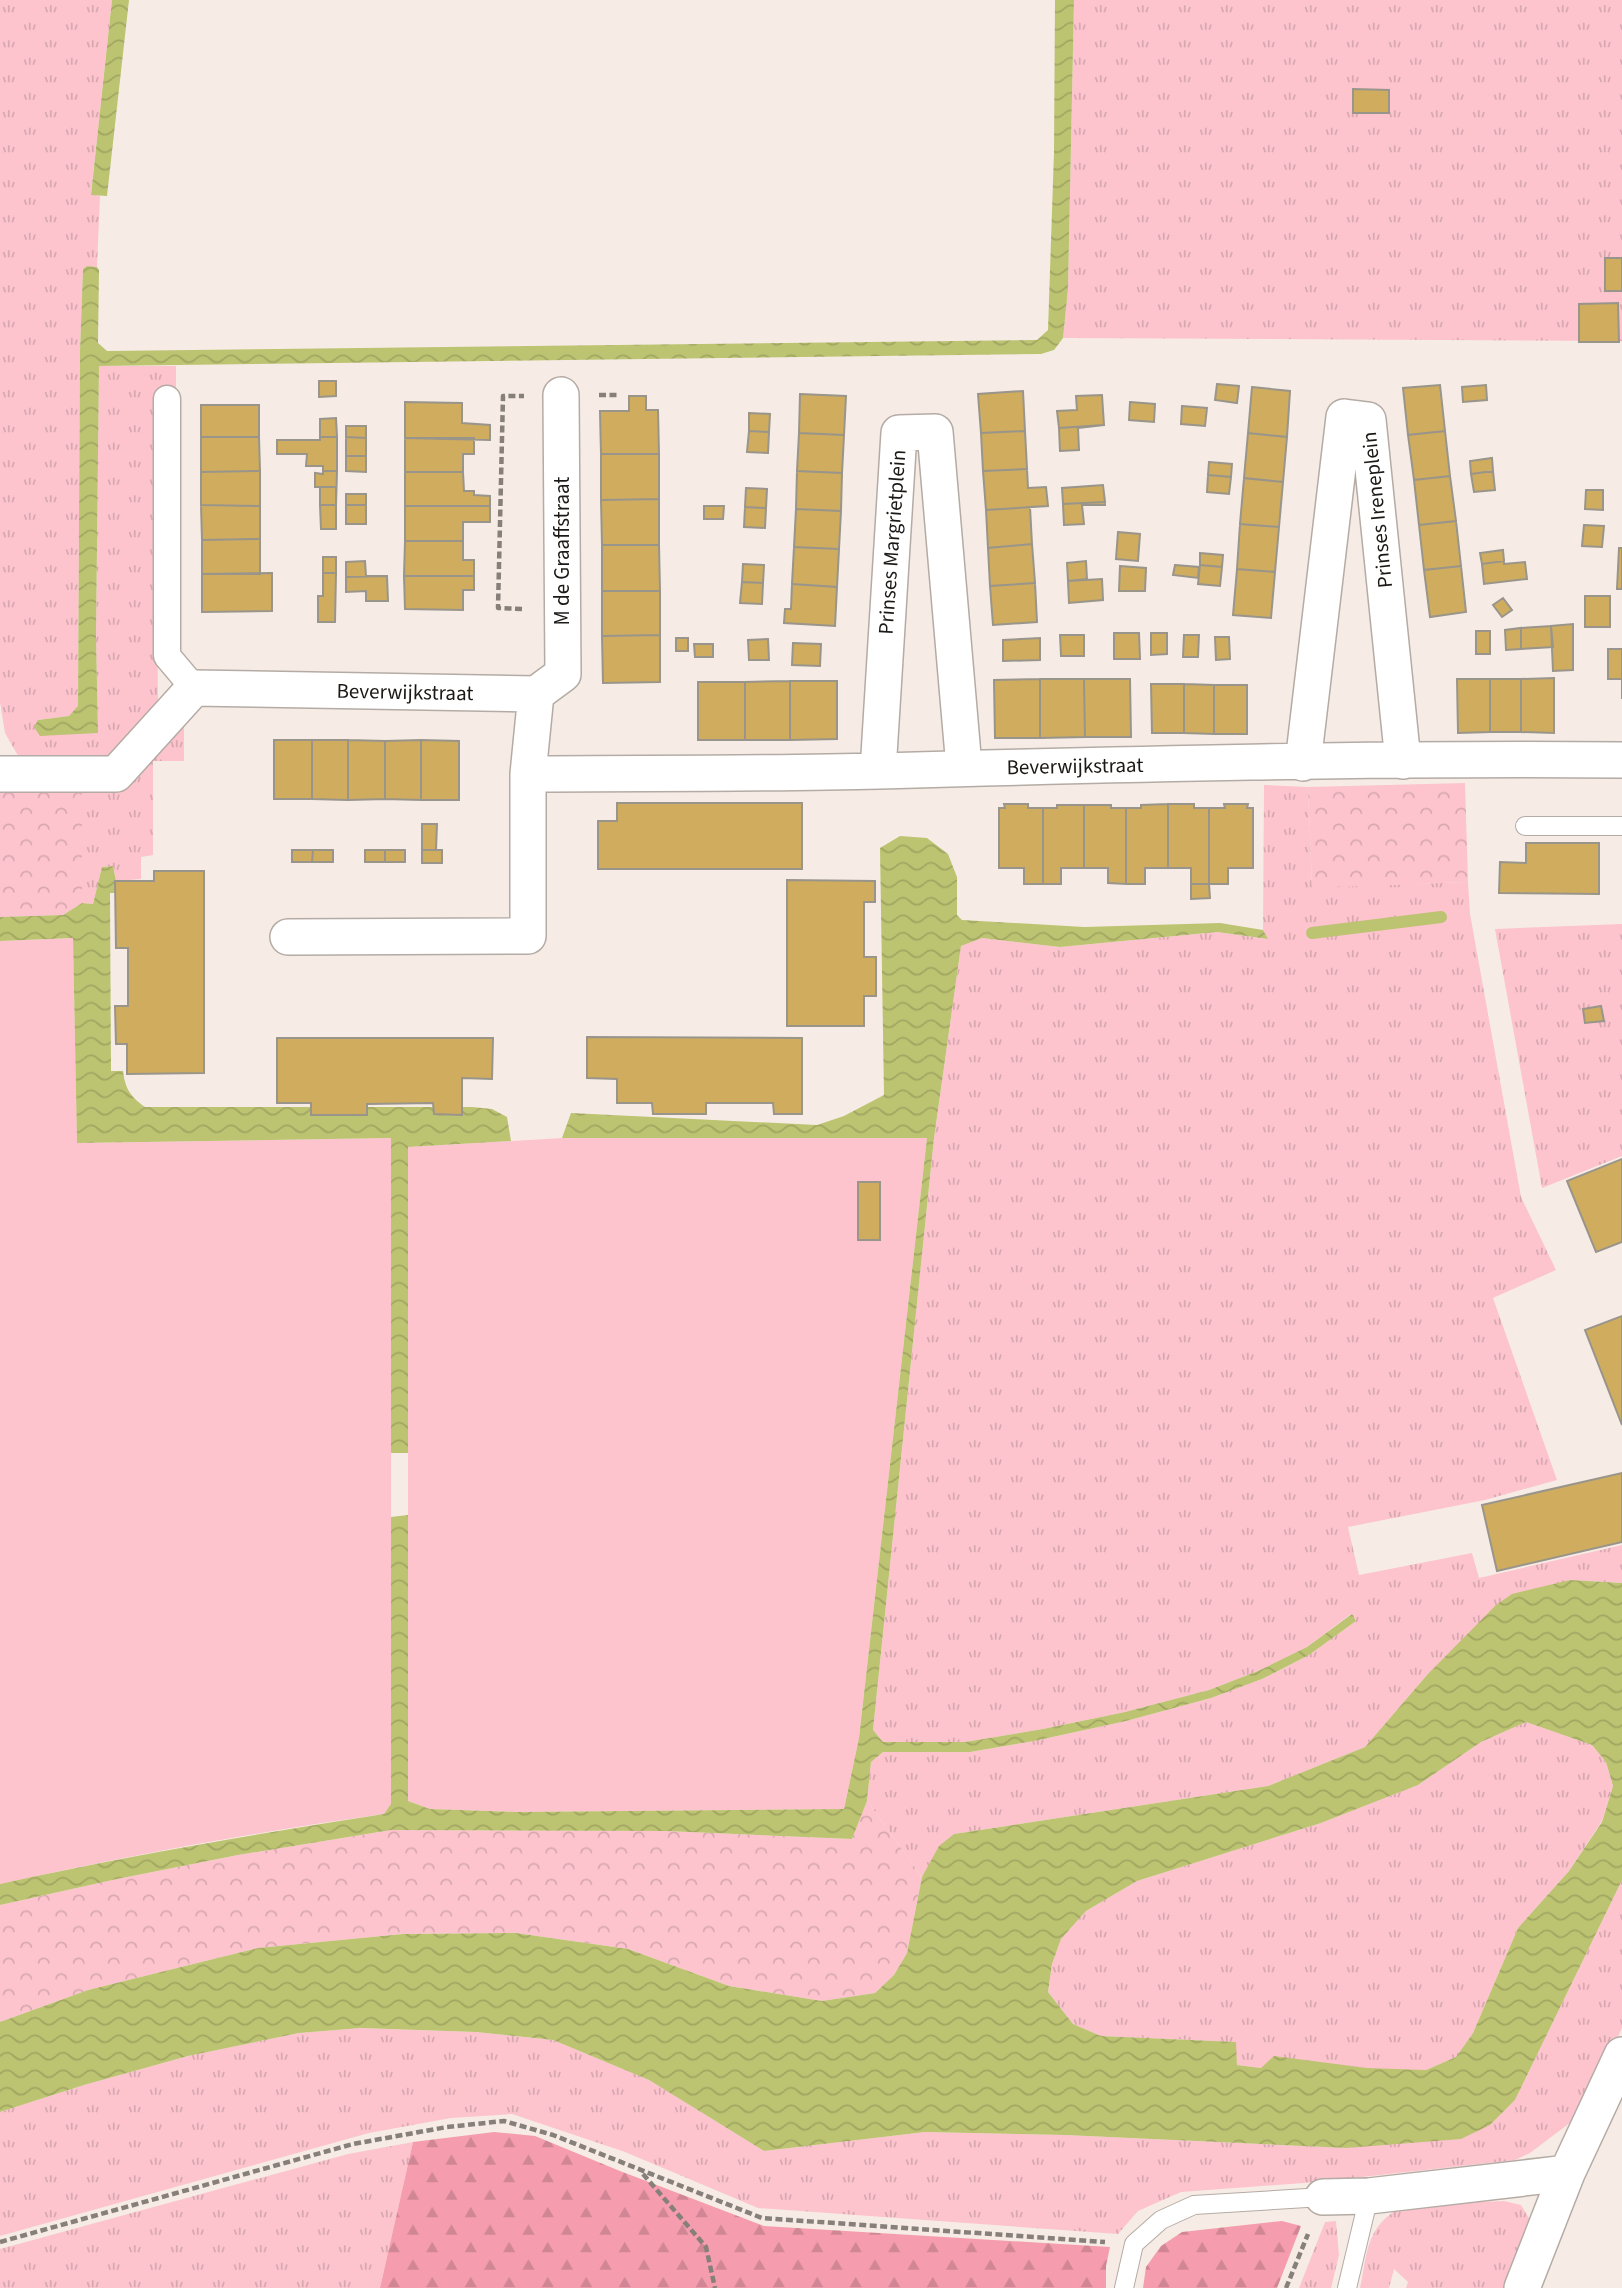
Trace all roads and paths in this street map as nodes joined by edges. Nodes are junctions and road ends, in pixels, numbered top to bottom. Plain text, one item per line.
1 (561, 395) dead end
2 (167, 399) dead end
3 (194, 688) junction
4 (537, 694) junction
5 (1622, 760) edge
6 (1403, 761) junction
7 (1303, 763) junction
8 (964, 767) junction
9 (878, 771) junction
10 (0, 774) edge
11 (527, 774) junction
12 (1525, 826) dead end
13 (1622, 826) edge
14 (288, 937) dead end
15 (1622, 2055) edge
16 (641, 2172) junction
17 (1567, 2174) junction
18 (1369, 2196) junction
19 (1323, 2197) junction
20 (0, 2242) edge
21 (1134, 2244) junction
22 (715, 2288) edge
23 (1125, 2288) edge
24 (1286, 2288) edge
25 (1347, 2288) edge
26 (1522, 2288) edge

1 - 4 street, M de Graaffstraat
2 - 3 street
3 - 4 street, Beverwijkstraat
3 - 10 street
4 - 11 street
5 - 6 street, Beverwijkstraat
6 - 7 street, Beverwijkstraat
6 - 7 street, Prinses Ireneplein
7 - 8 street, Beverwijkstraat
8 - 9 street, Beverwijkstraat
8 - 9 street, Prinses Margrietplein
9 - 11 street, Beverwijkstraat
11 - 14 street
12 - 13 lane
15 - 17 street
16 - 20 path
16 - 21 path
16 - 22 path
17 - 18 street
17 - 26 street
18 - 19 street
18 - 25 lane
19 - 21 lane
19 - 24 path
21 - 23 lane

